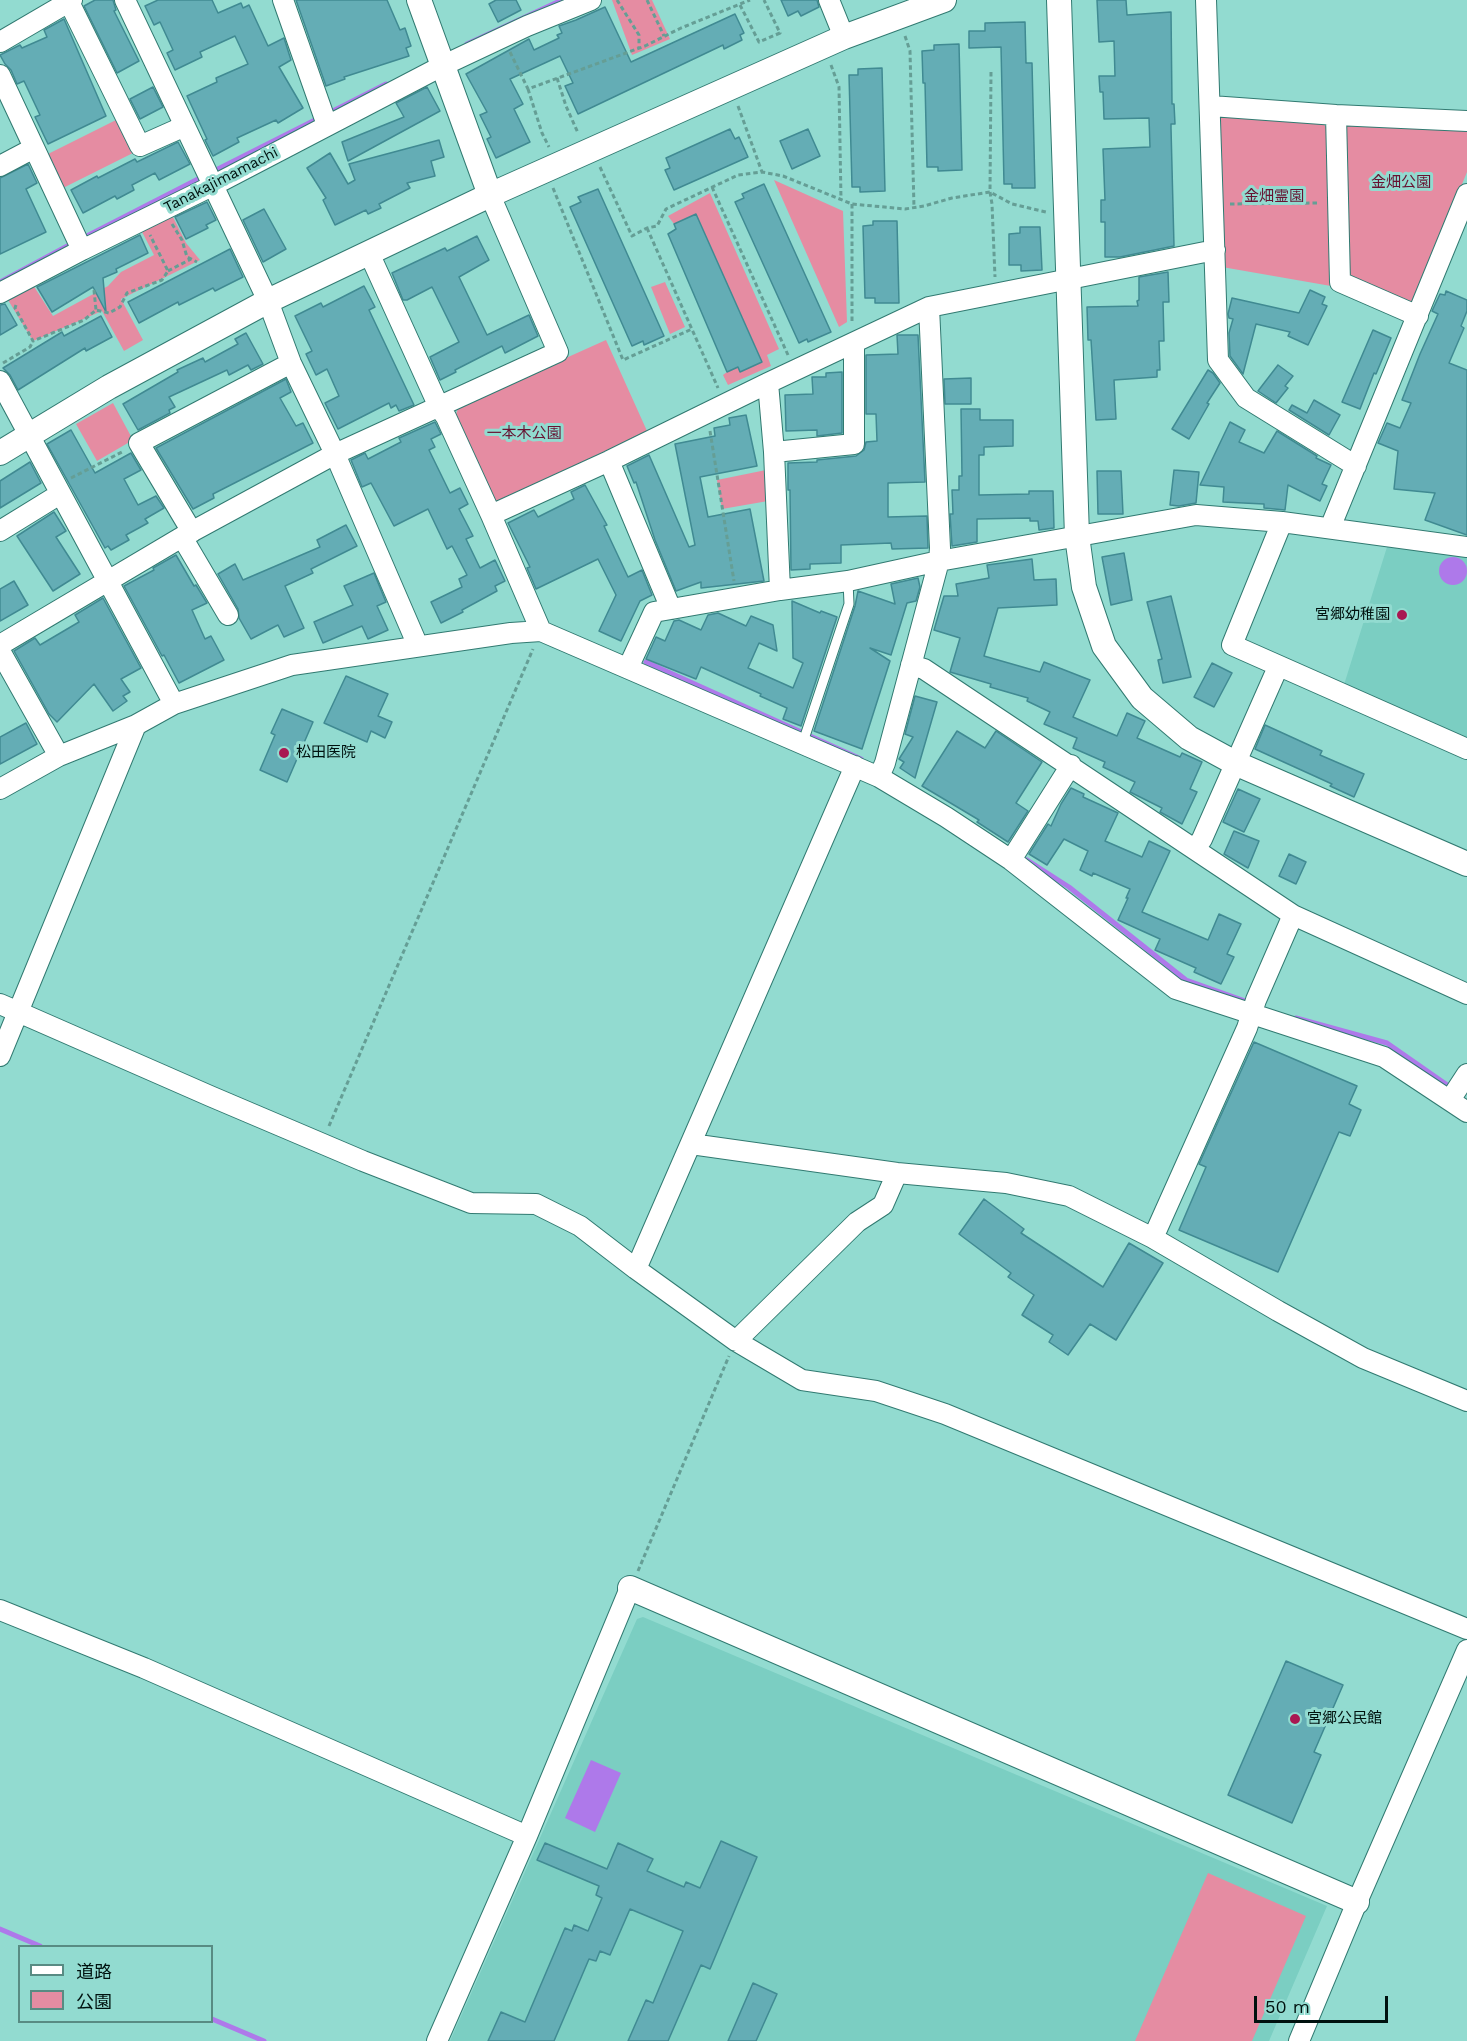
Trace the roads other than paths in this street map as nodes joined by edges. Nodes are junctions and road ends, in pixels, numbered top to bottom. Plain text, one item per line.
1 (125, 0) edge
2 (283, 0) edge
3 (419, 0) edge
4 (591, 0) edge
5 (829, 0) edge
6 (944, 0) edge
7 (1059, 0) edge
8 (1206, 0) edge
9 (70, 1) edge
10 (560, 6) edge
11 (844, 37) junction
12 (0, 42) edge
13 (442, 66) junction
14 (0, 75) edge
15 (1211, 106) junction
16 (1336, 115) junction
17 (1467, 121) edge
18 (327, 125) junction
19 (184, 126) junction
20 (34, 148) junction
21 (0, 166) edge
22 (214, 185) junction
23 (1467, 194) edge
24 (490, 195) junction
25 (82, 250) junction
26 (1215, 250) junction
27 (369, 252) junction
28 (1068, 279) junction
29 (6, 290) edge
30 (268, 301) junction
31 (929, 307) junction
32 (1418, 316) junction
33 (850, 337) junction
34 (291, 363) junction
35 (0, 381) edge
36 (768, 383) junction
37 (439, 407) junction
38 (29, 434) junction
39 (774, 452) junction
40 (0, 453) edge
41 (334, 454) junction
42 (609, 461) junction
43 (1356, 466) junction
44 (58, 489) junction
45 (491, 515) junction
46 (1282, 522) junction
47 (1330, 528) junction
48 (0, 531) edge
49 (187, 535) junction
50 (1077, 536) junction
51 (1467, 547) edge
52 (939, 561) junction
53 (106, 581) junction
54 (848, 581) junction
55 (780, 590) junction
56 (671, 609) junction
57 (228, 615) dead end
58 (541, 631) junction
59 (0, 645) edge
60 (418, 646) junction
61 (0, 651) edge
62 (911, 665) junction
63 (1278, 667) junction
64 (628, 668) junction
65 (174, 704) junction
66 (136, 725) junction
67 (803, 742) junction
68 (1467, 749) edge
69 (59, 756) junction
70 (1235, 763) junction
71 (855, 765) junction
72 (1071, 765) junction
73 (879, 777) junction
74 (0, 789) edge
75 (1196, 848) junction
76 (1011, 860) junction
77 (1466, 860) edge
78 (1293, 915) junction
79 (1467, 994) edge
80 (0, 1004) edge
81 (19, 1012) junction
82 (1251, 1014) junction
83 (0, 1056) edge
84 (1467, 1074) edge
85 (1450, 1100) junction
86 (1467, 1112) edge
87 (692, 1144) junction
88 (897, 1173) junction
89 (1153, 1238) junction
90 (636, 1269) junction
91 (736, 1341) junction
92 (1467, 1401) edge
93 (630, 1588) joint
94 (0, 1610) edge
95 (1467, 1629) edge
96 (1467, 1650) edge
97 (527, 1836) junction
98 (1357, 1902) junction
99 (438, 2041) edge
100 (1299, 2041) edge

1 - 19 street
2 - 18 street
3 - 13 street
4 - 10 street, Tanakajimamachi
5 - 11 street
6 - 11 street
7 - 28 street
8 - 15 street
9 - 12 street
9 - 19 street
10 - 13 street, Tanakajimamachi
11 - 24 street
13 - 18 street, Tanakajimamachi
13 - 24 street
14 - 20 street
15 - 16 street
15 - 26 street
16 - 17 street
16 - 32 street
18 - 22 street, Tanakajimamachi
19 - 22 street
20 - 21 street
20 - 25 street
22 - 25 street, Tanakajimamachi
22 - 30 street
23 - 32 street
24 - 27 street
24 - 37 street
25 - 29 street, Tanakajimamachi
26 - 28 street
26 - 43 street
27 - 30 street
27 - 37 street
28 - 31 street
28 - 50 street
30 - 34 street
30 - 38 street
31 - 33 street
31 - 52 street
32 - 43 street
33 - 36 street
33 - 39 street
34 - 41 street
34 - 49 street
35 - 38 street
36 - 39 street
36 - 42 street
37 - 41 street
37 - 45 street
38 - 40 street
38 - 44 street
39 - 55 street
41 - 49 street
41 - 60 street
42 - 45 street
42 - 56 street
43 - 47 street
44 - 48 street
44 - 53 street
45 - 58 street
46 - 47 street
46 - 50 street
46 - 63 street
47 - 51 street
49 - 53 street
49 - 57 street
50 - 52 street
50 - 70 street
52 - 54 street
52 - 62 street
53 - 59 street
53 - 65 street
54 - 55 street
54 - 67 lane
55 - 56 street
56 - 64 street
58 - 60 street
58 - 64 street
60 - 65 street
61 - 69 street
62 - 72 street
62 - 73 street
63 - 68 street
63 - 70 street
64 - 67 street
65 - 66 street
66 - 69 street
66 - 81 street
67 - 71 street
69 - 74 street
70 - 75 street
70 - 77 street
71 - 73 street
71 - 87 street
72 - 75 street
72 - 76 street
73 - 76 street
75 - 78 street
76 - 82 street
78 - 79 street
78 - 82 street
80 - 81 street
81 - 83 street
81 - 90 street
82 - 85 street
82 - 89 street
84 - 85 street
85 - 86 street
87 - 88 street
87 - 90 street
88 - 89 street
88 - 91 street
89 - 92 street
90 - 91 street
91 - 95 street
93 - 97 street
93 - 98 street
94 - 97 street
96 - 98 street
97 - 99 street
98 - 100 street

